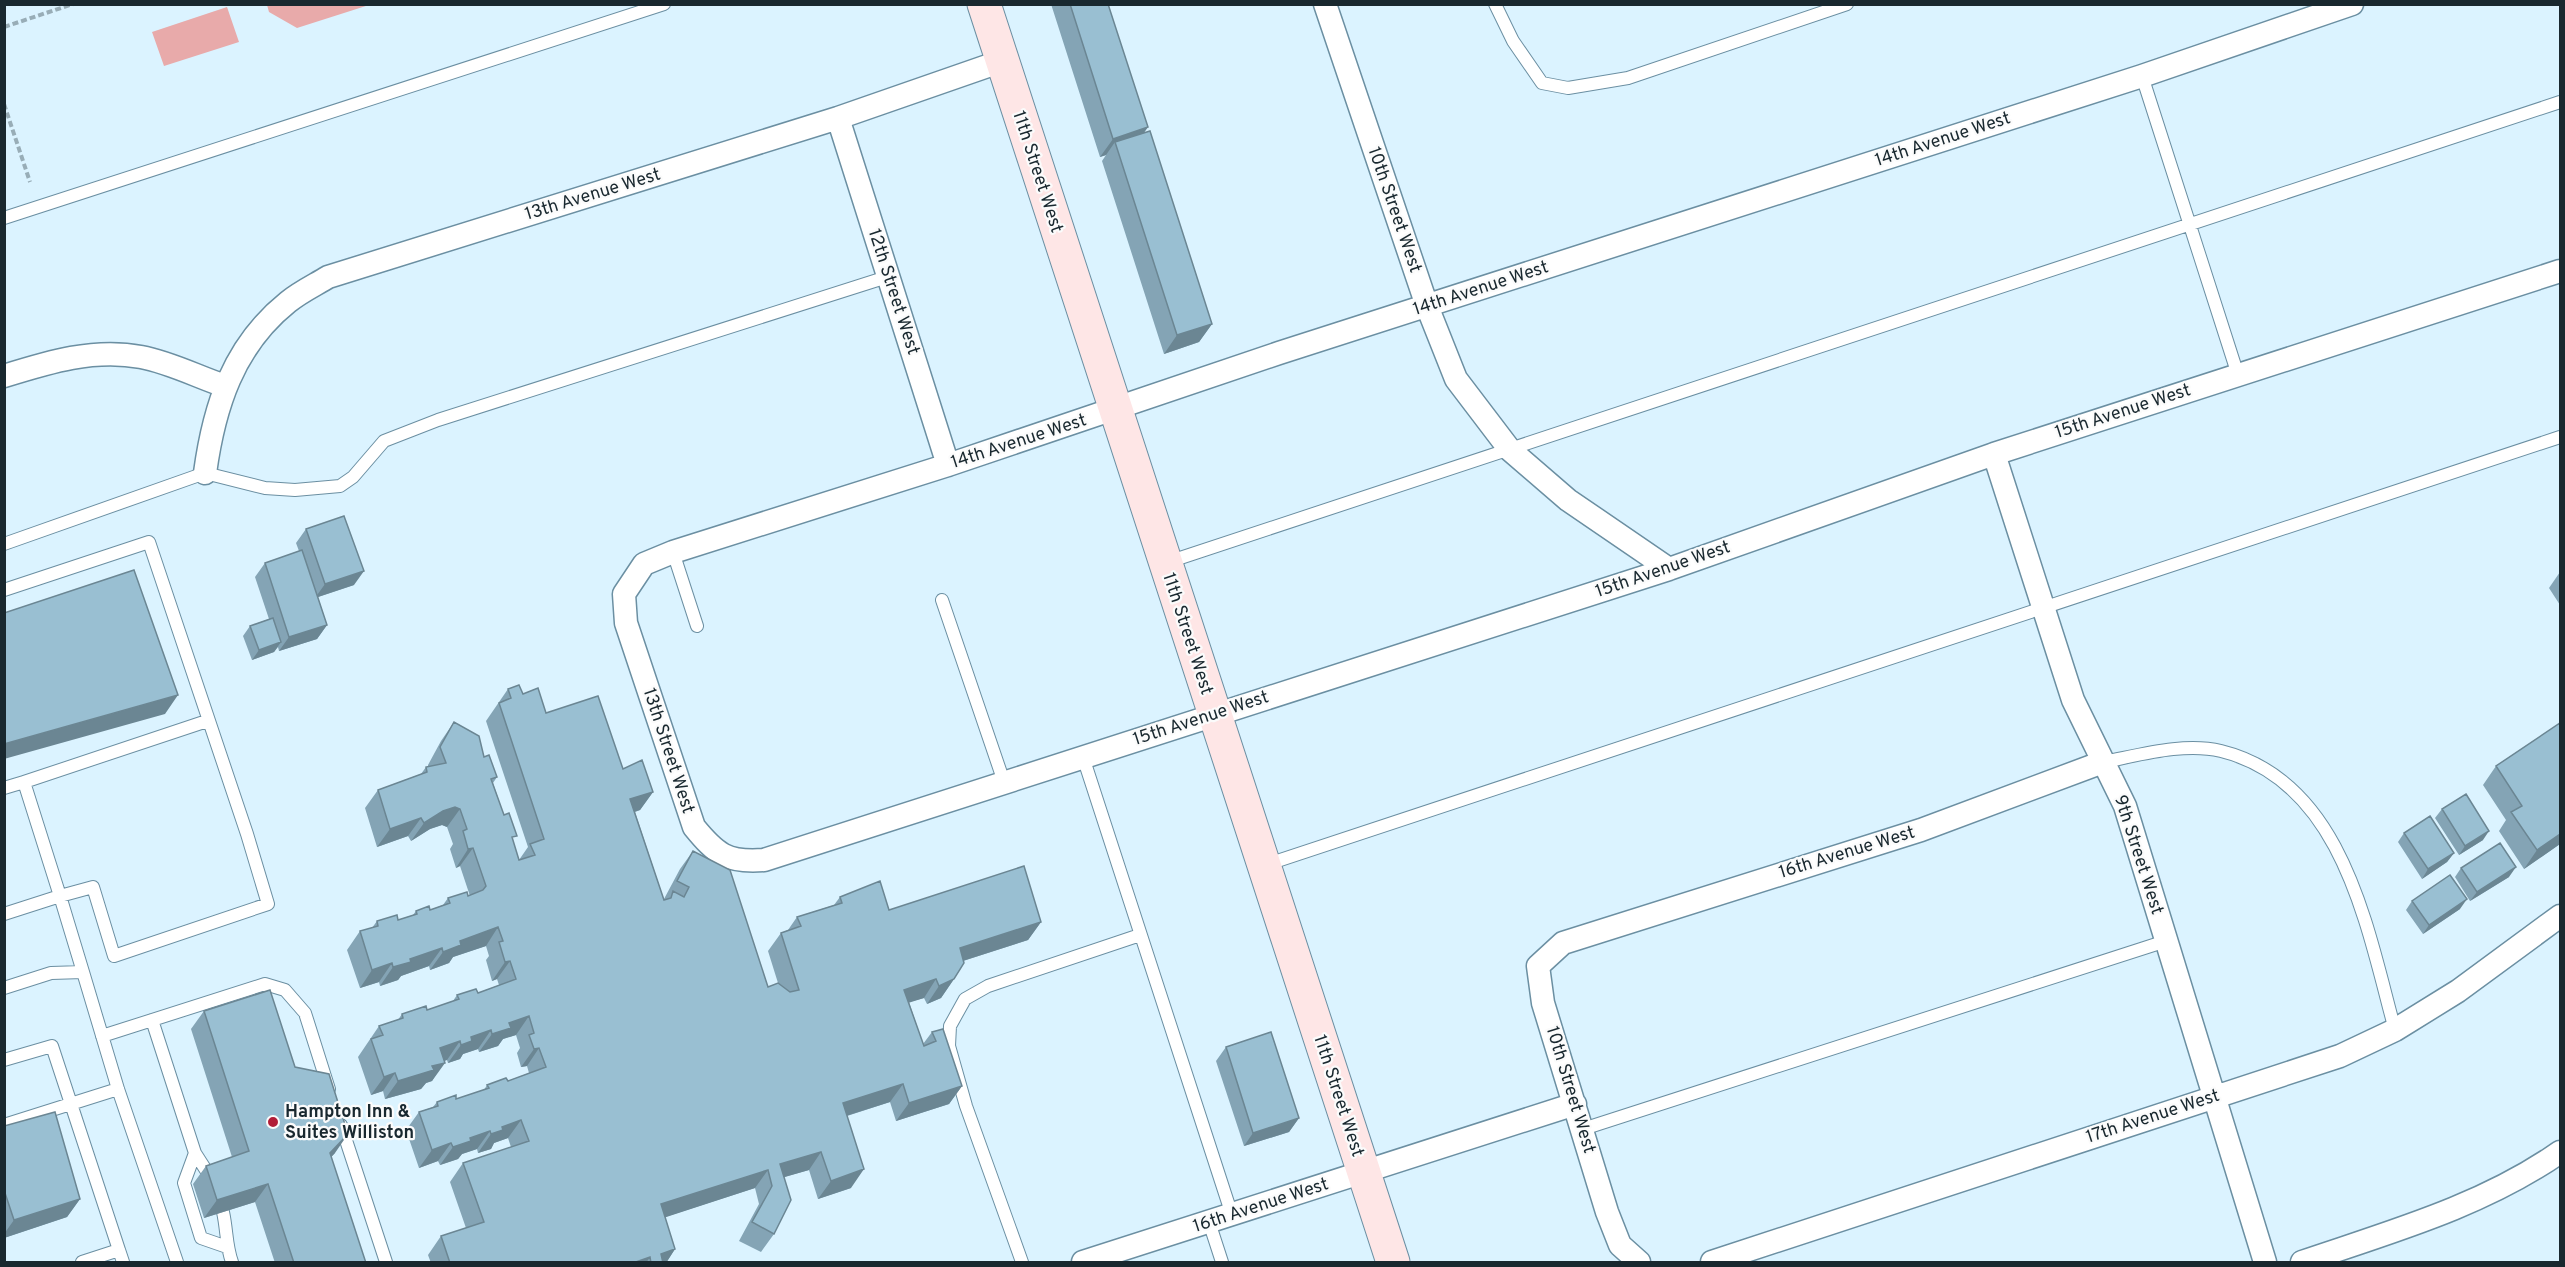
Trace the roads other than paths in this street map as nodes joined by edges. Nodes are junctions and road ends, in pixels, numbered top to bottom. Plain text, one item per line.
1 (664, 4) edge
2 (984, 4) edge
3 (1325, 4) edge
4 (1495, 4) edge
5 (1847, 4) edge
6 (2352, 4) edge
7 (1002, 61) junction
8 (2142, 76) junction
9 (2560, 102) edge
10 (838, 118) junction
11 (4, 218) edge
12 (2190, 226) junction
13 (2560, 271) edge
14 (887, 277) junction
15 (1426, 306) junction
16 (2238, 375) junction
17 (4, 376) edge
18 (225, 386) junction
19 (1114, 410) junction
20 (2560, 437) edge
21 (1510, 450) junction
22 (1994, 454) junction
23 (948, 465) junction
24 (205, 473) junction
25 (4, 544) edge
26 (673, 552) junction
27 (1164, 564) junction
28 (1669, 569) junction
29 (4, 590) edge
30 (624, 594) joint
31 (942, 600) dead end
32 (2043, 607) junction
33 (697, 627) dead end
34 (1214, 715) junction
35 (207, 721) junction
36 (1083, 757) junction
37 (2103, 762) junction
38 (24, 782) junction
39 (1004, 782) junction
40 (4, 788) edge
41 (764, 860) joint
42 (1263, 866) junction
43 (60, 896) junction
44 (4, 914) edge
45 (2560, 916) edge
46 (1140, 935) junction
47 (1588, 935) joint
48 (2166, 941) junction
49 (83, 972) junction
50 (4, 988) edge
51 (152, 1020) junction
52 (2395, 1030) junction
53 (102, 1036) junction
54 (4, 1060) edge
55 (118, 1089) junction
56 (2214, 1097) junction
57 (71, 1104) junction
58 (1575, 1104) junction
59 (4, 1125) edge
60 (1582, 1129) junction
61 (2560, 1152) edge
62 (195, 1153) junction
63 (1363, 1173) junction
64 (211, 1178) edge
65 (223, 1212) edge
66 (1232, 1215) junction
67 (1209, 1222) junction
68 (226, 1247) junction
69 (119, 1250) junction
70 (1084, 1262) edge
71 (1714, 1262) edge
72 (82, 1263) edge
73 (123, 1263) edge
74 (177, 1263) edge
75 (232, 1263) edge
76 (386, 1263) edge
77 (1022, 1263) edge
78 (1222, 1263) edge
79 (1393, 1263) edge
80 (1640, 1263) edge
81 (2265, 1263) edge
82 (2302, 1263) edge

1 - 11 lane
2 - 7 main road, 11th Street West
3 - 15 street, 10th Street West
4 - 5 lane
6 - 8 street, 14th Avenue West
7 - 10 street, 13th Avenue West
7 - 19 main road, 11th Street West
8 - 12 lane
8 - 15 street, 14th Avenue West
9 - 12 lane
10 - 14 street, 12th Street West
10 - 18 street, 13th Avenue West
12 - 16 lane
12 - 21 lane
13 - 16 street, 15th Avenue West
14 - 23 street, 12th Street West
14 - 24 lane
15 - 19 street, 14th Avenue West
15 - 21 street, 10th Street West
16 - 22 street, 15th Avenue West
17 - 18 street
18 - 24 street, 13th Avenue West
19 - 23 street, 14th Avenue West
19 - 27 main road, 11th Street West
20 - 32 lane
21 - 27 lane
21 - 28 street, 10th Street West
22 - 28 street, 15th Avenue West
22 - 32 street, 9th Street West
23 - 26 street, 14th Avenue West
24 - 25 lane
26 - 30 street, 14th Avenue West
26 - 33 lane
27 - 34 main road, 11th Street West
28 - 34 street, 15th Avenue West
29 - 35 lane
30 - 41 street, 13th Street West
31 - 39 lane
32 - 37 street, 9th Street West
32 - 42 lane
34 - 36 street, 15th Avenue West
34 - 42 main road, 11th Street West
35 - 38 lane
35 - 43 lane
36 - 39 street, 15th Avenue West
36 - 46 lane
37 - 47 street, 16th Avenue West
37 - 48 street, 9th Street West
37 - 52 lane
38 - 40 lane
38 - 43 lane
39 - 41 street, 15th Avenue West
42 - 63 main road, 11th Street West
43 - 44 lane
43 - 49 lane
45 - 52 street, 17th Avenue West
46 - 66 lane
46 - 77 lane
47 - 58 street, 10th Street West
48 - 56 street, 9th Street West
48 - 60 lane
49 - 50 lane
49 - 53 lane
51 - 53 lane
51 - 62 lane
51 - 76 lane
52 - 56 street, 17th Avenue West
53 - 55 lane
54 - 57 lane
55 - 57 lane
55 - 74 lane
56 - 71 street, 17th Avenue West
56 - 81 street, 9th Street West
57 - 59 lane
57 - 69 lane
58 - 60 street, 10th Street West
58 - 63 street, 16th Avenue West
60 - 80 street, 10th Street West
61 - 82 street
62 - 64 lane
62 - 68 lane
63 - 66 street, 16th Avenue West
63 - 79 main road, 11th Street West
65 - 68 lane
66 - 67 street, 16th Avenue West
67 - 70 street, 16th Avenue West
67 - 78 lane
68 - 75 lane
69 - 72 lane
69 - 73 lane

